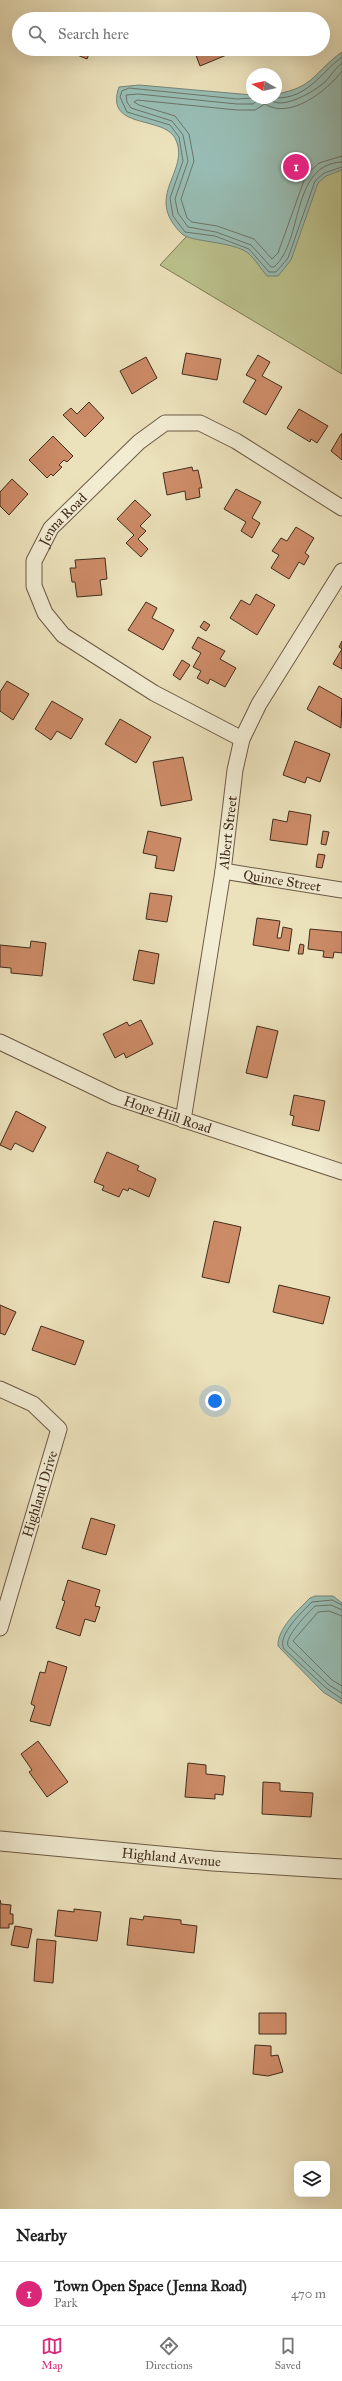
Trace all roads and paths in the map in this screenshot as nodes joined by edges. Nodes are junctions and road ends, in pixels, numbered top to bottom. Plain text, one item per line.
1 (342, 508) edge
2 (342, 572) edge
3 (242, 739) junction
4 (223, 871) junction
5 (342, 890) edge
6 (0, 1042) edge
7 (183, 1120) junction
8 (342, 1172) edge
9 (0, 1389) edge
10 (0, 1628) edge
11 (0, 1841) edge
12 (342, 1869) edge

1 - 3 street, Jenna Road
2 - 3 street, Albert Street
3 - 4 street, Albert Street
4 - 5 street, Quince Street
4 - 7 street, Albert Street
6 - 7 street, Hope Hill Road
7 - 8 street, Hope Hill Road
9 - 10 street, Highland Drive
11 - 12 street, Highland Avenue

